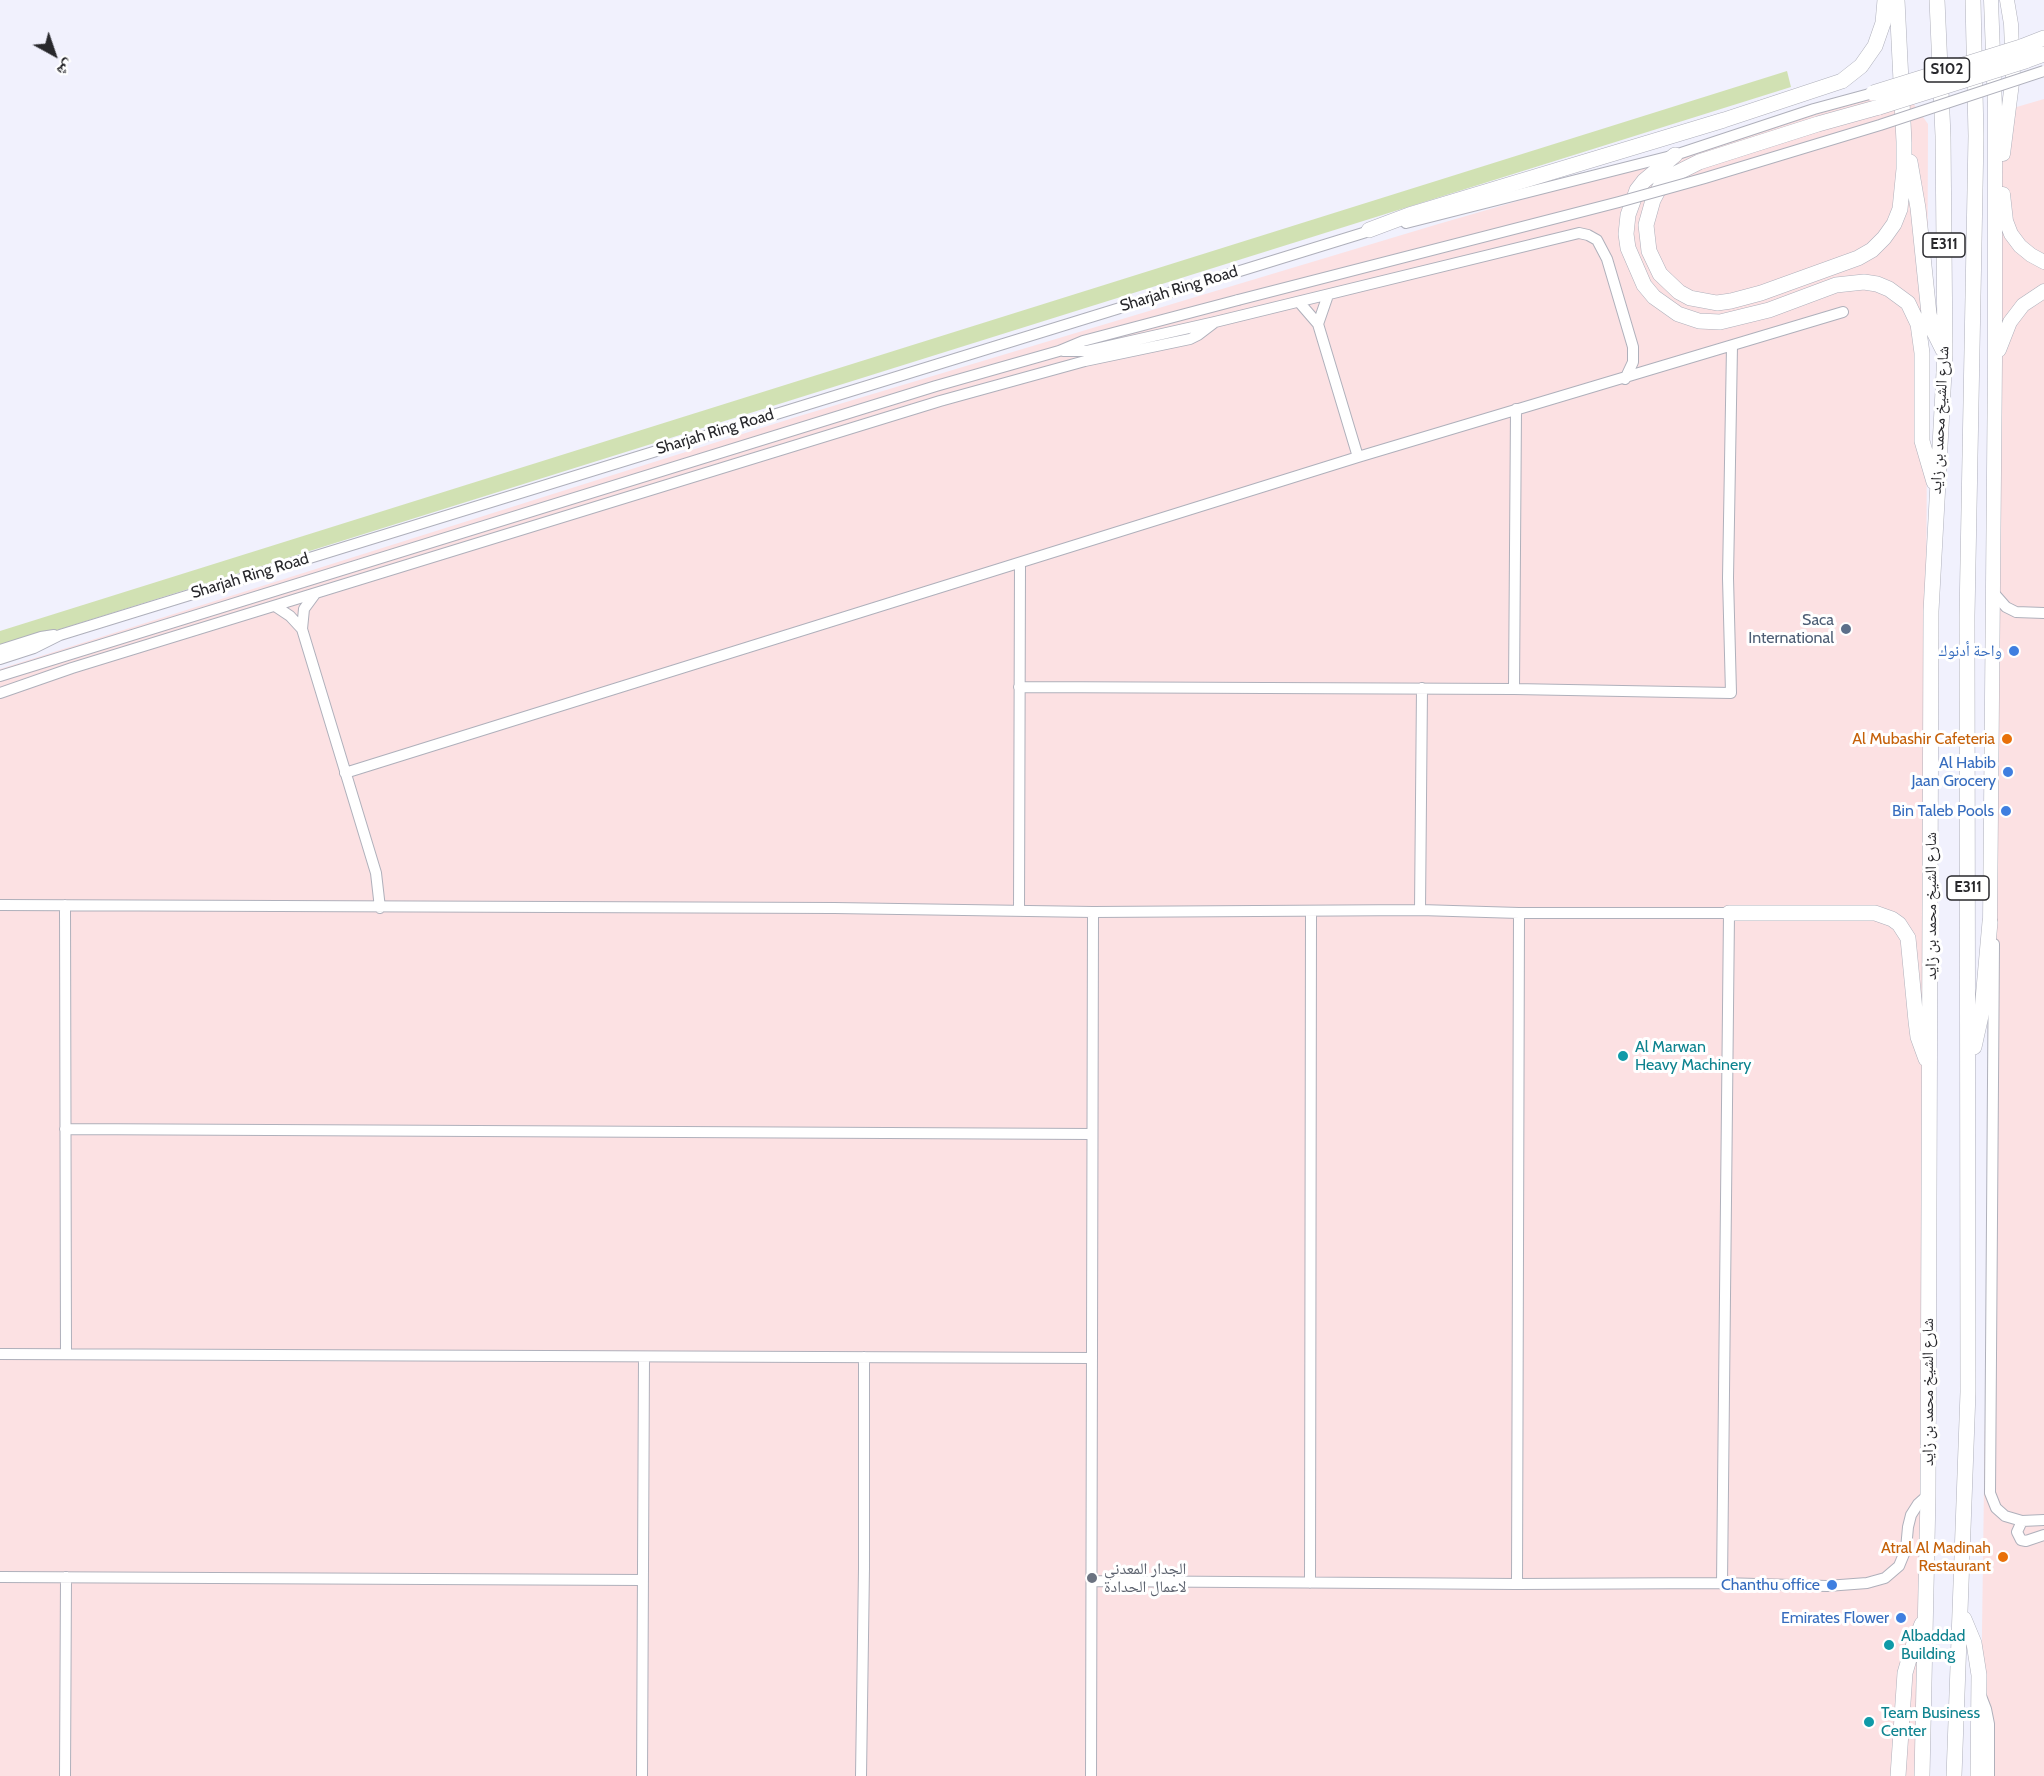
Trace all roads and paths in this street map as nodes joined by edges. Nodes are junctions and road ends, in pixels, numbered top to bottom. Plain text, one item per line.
1 (1885, 0) edge
2 (1897, 0) edge
3 (1937, 0) edge
4 (1972, 0) edge
5 (1991, 0) edge
6 (2007, 0) edge
7 (2044, 39) edge
8 (2023, 54) junction
9 (2044, 54) edge
10 (2044, 70) edge
11 (1876, 100) junction
12 (1904, 142) junction
13 (1675, 155) junction
14 (1369, 230) junction
15 (2044, 262) edge
16 (2044, 291) edge
17 (1328, 295) junction
18 (1299, 302) junction
19 (1843, 312) dead end
20 (1215, 322) junction
21 (1318, 324) junction
22 (1732, 346) junction
23 (1059, 351) junction
24 (1945, 354) junction
25 (1995, 360) junction
26 (1625, 378) junction
27 (1516, 409) junction
28 (1358, 457) junction
29 (1936, 490) junction
30 (1020, 562) junction
31 (1992, 591) junction
32 (315, 594) junction
33 (275, 606) junction
34 (2044, 612) edge
35 (302, 629) junction
36 (60, 635) junction
37 (0, 650) edge
38 (67, 654) junction
39 (0, 659) edge
40 (0, 676) edge
41 (0, 682) edge
42 (1019, 687) junction
43 (1422, 688) junction
44 (1514, 689) junction
45 (0, 693) edge
46 (345, 773) junction
47 (0, 905) edge
48 (65, 905) junction
49 (380, 908) junction
50 (1019, 910) junction
51 (1420, 910) junction
52 (1093, 912) junction
53 (1311, 912) junction
54 (1519, 913) junction
55 (1729, 913) junction
56 (1990, 922) junction
57 (1969, 1064) junction
58 (1930, 1067) junction
59 (65, 1129) junction
60 (1092, 1134) junction
61 (0, 1354) edge
62 (66, 1354) junction
63 (644, 1357) junction
64 (864, 1357) junction
65 (1092, 1358) junction
66 (1928, 1495) junction
67 (2044, 1520) edge
68 (2022, 1521) junction
69 (2044, 1535) edge
70 (0, 1577) edge
71 (66, 1577) junction
72 (643, 1580) junction
73 (1092, 1581) junction
74 (1310, 1583) junction
75 (1722, 1583) junction
76 (1517, 1584) junction
77 (1962, 1613) junction
78 (1925, 1618) junction
79 (1981, 1695) junction
80 (1897, 1775) edge
81 (65, 1776) edge
82 (642, 1776) edge
83 (861, 1776) edge
84 (1091, 1776) edge
85 (1922, 1776) edge
86 (1954, 1776) edge
87 (1978, 1776) edge
88 (1989, 1776) edge

1 - 14 highway
2 - 12 highway
3 - 24 highway, شارع الشيخ محمد بن زايد / E311
4 - 57 highway, شارع الشيخ محمد بن زايد / E311
5 - 25 main road
6 - 15 main road
7 - 8 highway, S102
8 - 9 highway, S102
8 - 11 highway, S102, bridge
10 - 23 street, bridge
11 - 12 highway
11 - 13 street, Sharjah Ring Road
12 - 24 highway
13 - 14 street, Sharjah Ring Road
13 - 29 highway
14 - 36 street, Sharjah Ring Road
16 - 25 main road
17 - 18 street
17 - 21 street
17 - 26 street
18 - 20 street
18 - 21 street
19 - 22 street
20 - 23 street
20 - 32 street
21 - 28 street
22 - 26 street
22 - 44 street
23 - 38 street
24 - 29 highway, شارع الشيخ محمد بن زايد / E311
25 - 31 main road
26 - 27 street
27 - 28 street
27 - 44 street
28 - 30 street
29 - 58 highway, شارع الشيخ محمد بن زايد / E311
30 - 42 street
30 - 46 street
31 - 34 street
31 - 56 main road
32 - 33 street
32 - 35 street
33 - 35 street
33 - 45 street
35 - 46 street
36 - 37 street
36 - 39 street
38 - 40 street
38 - 41 street
42 - 43 street
42 - 50 street
43 - 44 street
43 - 51 street
46 - 49 street
47 - 48 street
48 - 49 street
48 - 59 street
49 - 50 street
50 - 52 street
51 - 53 street
51 - 54 street
52 - 53 street
52 - 60 street
53 - 74 street
54 - 55 street
54 - 76 street
55 - 58 highway
55 - 75 street
56 - 57 highway
56 - 68 street
57 - 77 highway, شارع الشيخ محمد بن زايد / E311
58 - 66 highway, شارع الشيخ محمد بن زايد / E311
59 - 60 street
59 - 62 street
60 - 65 street
61 - 62 street
62 - 63 street
63 - 64 street
63 - 72 street
64 - 65 street
64 - 83 street
65 - 73 street
66 - 75 street
66 - 78 highway, شارع الشيخ محمد بن زايد / E311
67 - 68 street
68 - 69 street
70 - 71 street
71 - 72 street
71 - 81 street
72 - 82 street
73 - 74 street
73 - 84 street
74 - 76 street
75 - 76 street
77 - 79 highway
77 - 86 highway, شارع الشيخ محمد بن زايد / E311
78 - 80 highway
78 - 85 highway, شارع الشيخ محمد بن زايد / E311
79 - 87 highway
79 - 88 street

